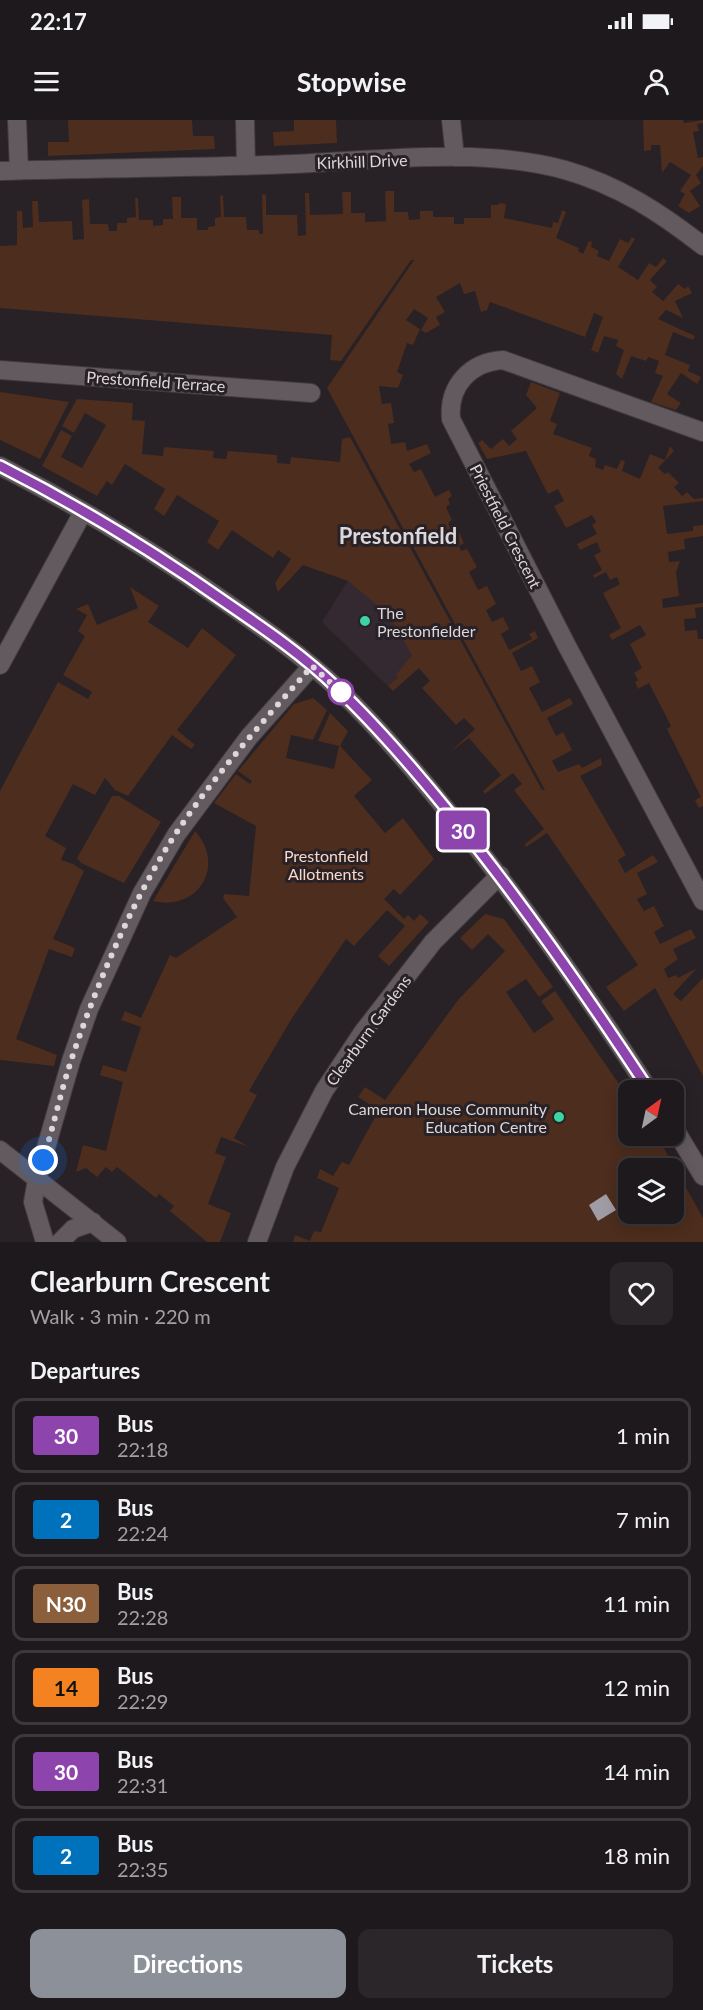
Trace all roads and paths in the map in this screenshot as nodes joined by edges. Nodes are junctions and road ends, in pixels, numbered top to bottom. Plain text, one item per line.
1 (17, 120) edge
2 (245, 120) edge
3 (451, 120) edge
4 (454, 157) junction
5 (246, 166) junction
6 (0, 171) edge
7 (19, 171) junction
8 (703, 246) edge
9 (0, 370) edge
10 (311, 393) dead end
11 (703, 432) edge
12 (0, 466) edge
13 (83, 512) junction
14 (0, 665) edge
15 (312, 666) junction
16 (500, 875) junction
17 (703, 901) edge
18 (643, 1080) edge
19 (684, 1145) edge
20 (0, 1150) edge
21 (703, 1176) edge
22 (37, 1179) junction
23 (93, 1222) junction
24 (45, 1242) edge
25 (60, 1242) edge
26 (117, 1242) edge
27 (257, 1242) edge

1 - 7 street
2 - 5 street
3 - 4 street
4 - 5 street, Kirkhill Drive
4 - 8 street, Kirkhill Drive
5 - 7 street, Kirkhill Drive
6 - 7 street, Kirkhill Drive
9 - 10 street, Prestonfield Terrace
11 - 17 street, Priestfield Crescent
12 - 13 street
13 - 14 street
13 - 15 street
15 - 16 street
15 - 22 street
16 - 18 street
16 - 27 street, Clearburn Gardens
19 - 21 street
20 - 22 street
22 - 23 street
22 - 24 street
23 - 25 street
23 - 26 street

